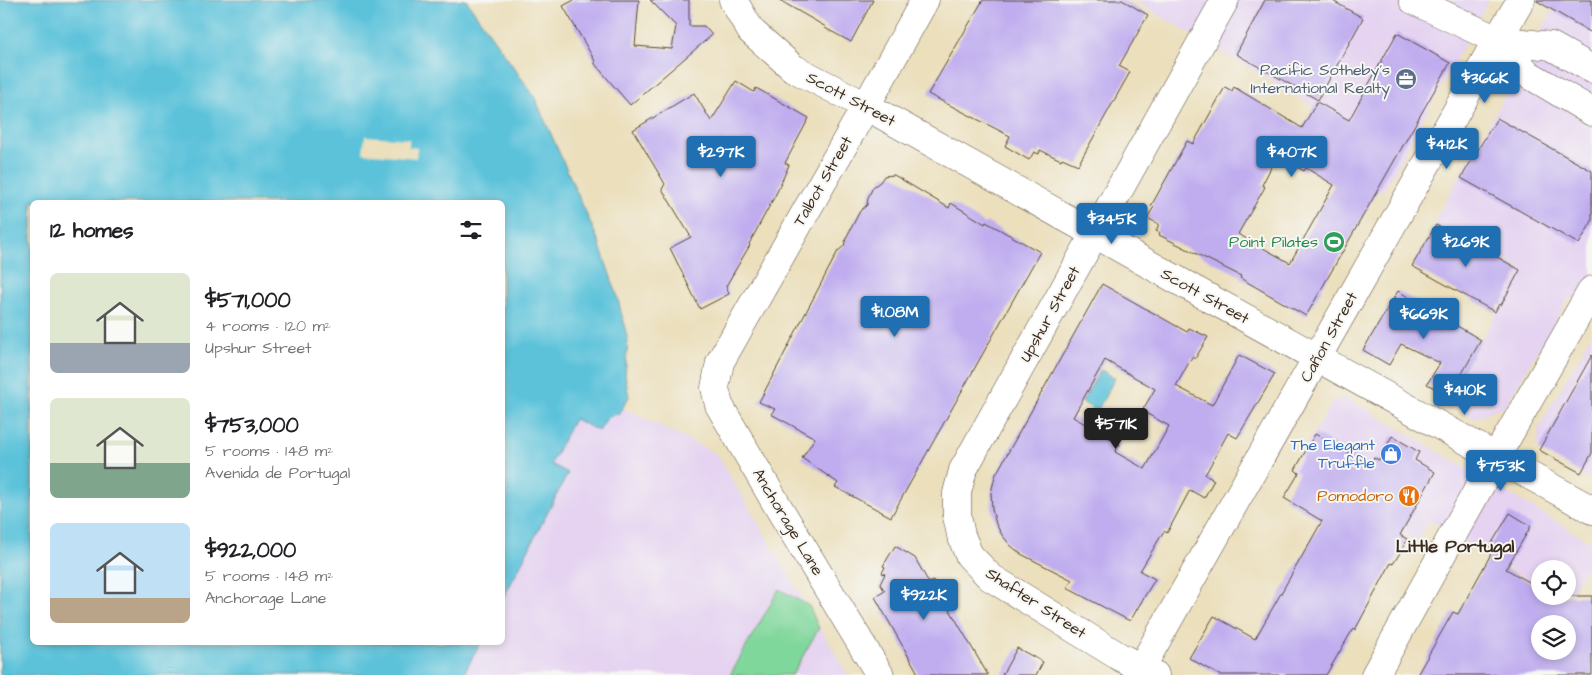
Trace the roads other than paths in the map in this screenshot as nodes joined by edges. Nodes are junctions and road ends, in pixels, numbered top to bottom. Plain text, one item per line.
1 (733, 0) edge
2 (925, 0) edge
3 (1225, 0) edge
4 (1413, 0) edge
5 (1521, 0) edge
6 (1497, 40) junction
7 (1592, 69) edge
8 (866, 106) junction
9 (1592, 112) edge
10 (1094, 234) junction
11 (1592, 290) edge
12 (1317, 358) junction
13 (720, 362) joint
14 (1496, 457) junction
15 (963, 470) joint
16 (1592, 510) edge
17 (1144, 672) edge
18 (880, 675) edge
19 (1375, 675) edge

1 - 8 street, Scott Street
2 - 8 street, Talbot Street
3 - 10 street, Upshur Street
4 - 6 street
5 - 6 street, Cañon Street
6 - 7 street
6 - 9 street
6 - 12 street, Cañon Street
8 - 10 street, Scott Street
8 - 13 street, Talbot Street
10 - 12 street, Scott Street
10 - 15 street, Upshur Street
11 - 14 street
12 - 14 street, Scott Street
12 - 17 street, Cañon Street
13 - 18 street, Anchorage Lane
14 - 16 street, Scott Street
14 - 19 street
15 - 17 street, Shafter Street

